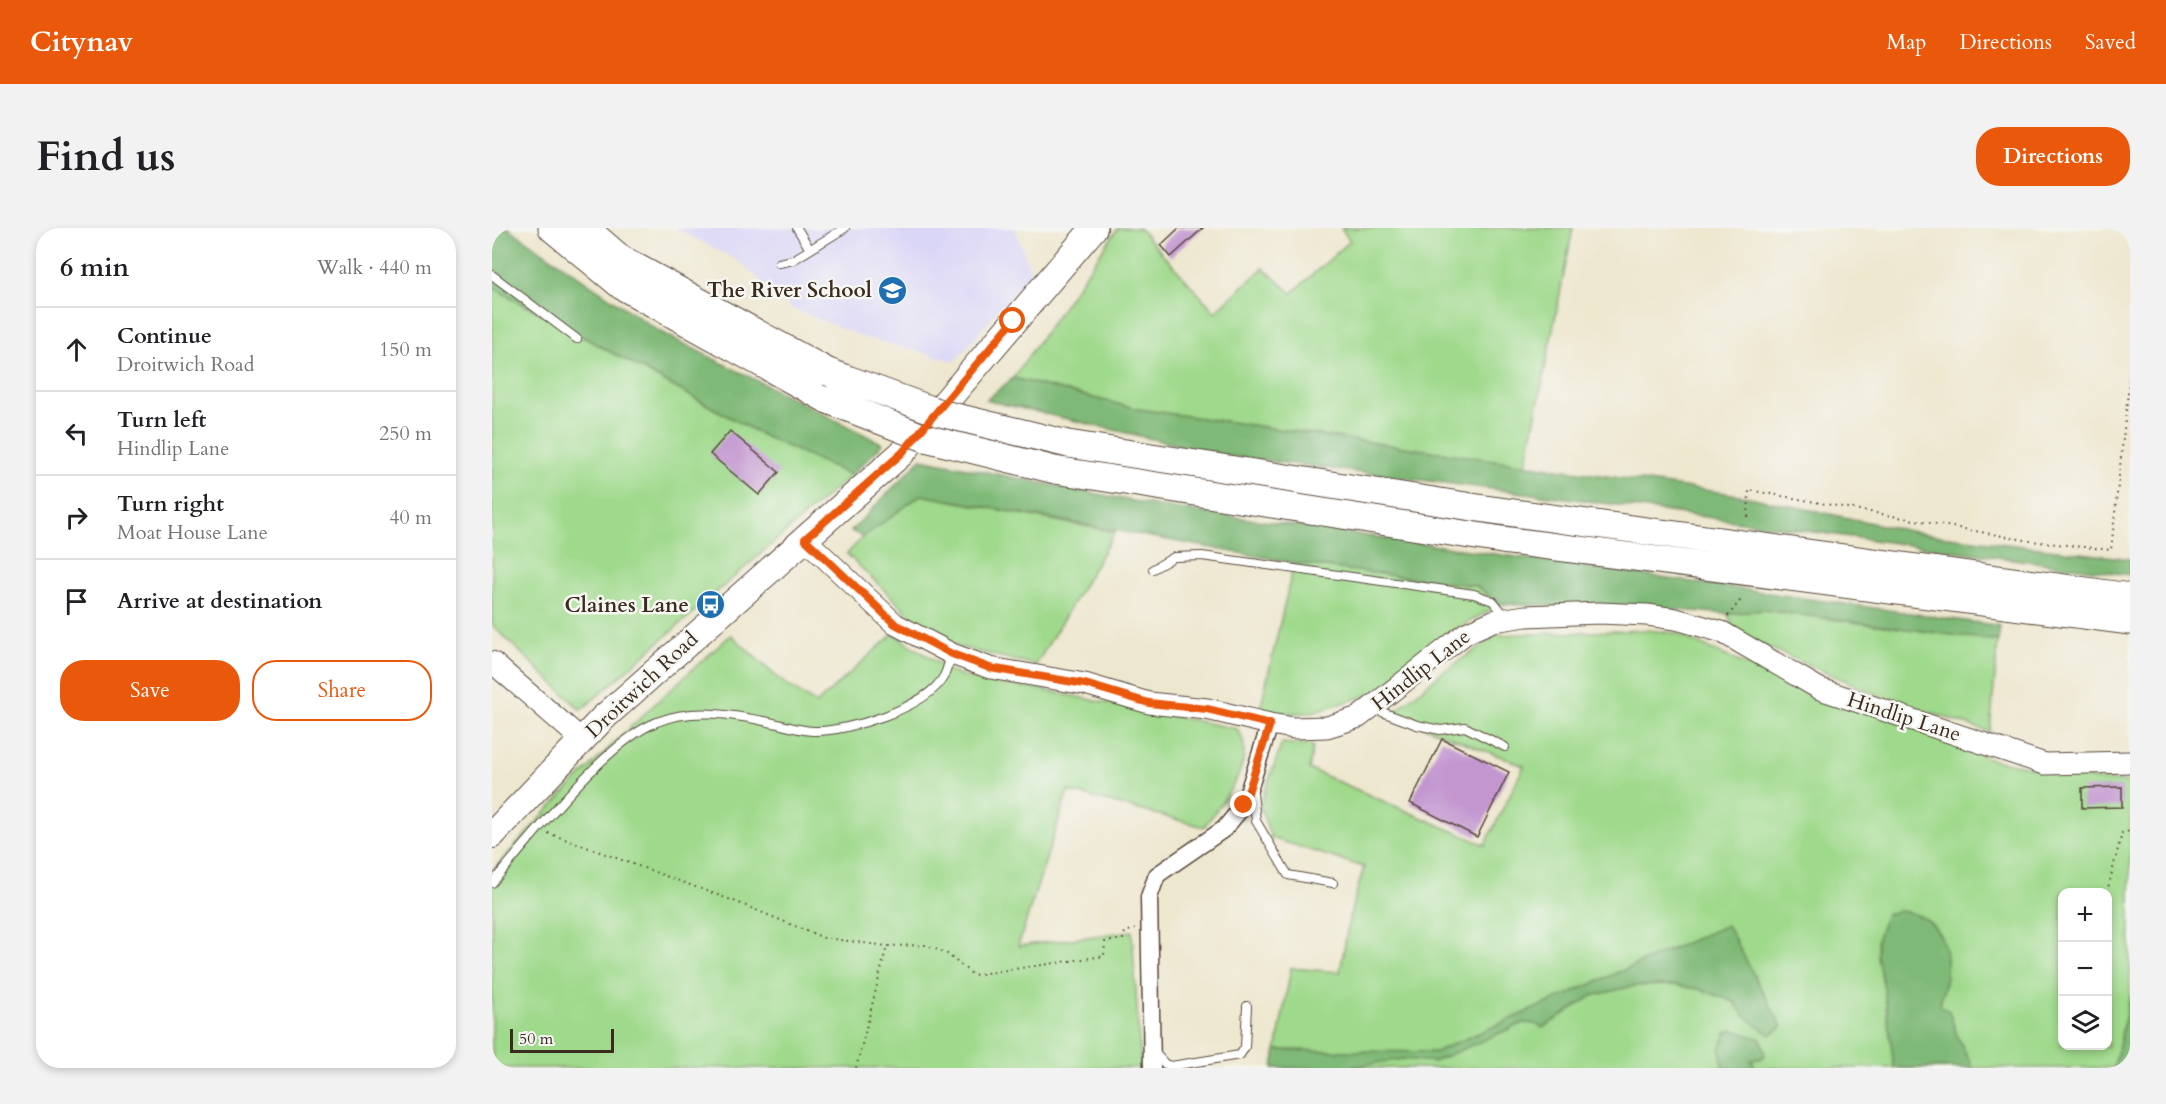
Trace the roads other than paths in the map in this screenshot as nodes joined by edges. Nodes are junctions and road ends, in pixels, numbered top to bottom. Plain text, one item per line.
1 (552, 228) edge
2 (585, 228) edge
3 (797, 228) edge
4 (845, 228) edge
5 (1095, 228) edge
6 (809, 248) junction
7 (779, 263) dead end
8 (492, 275) edge
9 (577, 339) dead end
10 (805, 539) junction
11 (1153, 569) dead end
12 (2130, 597) edge
13 (1507, 618) junction
14 (2130, 621) edge
15 (952, 654) junction
16 (492, 662) edge
17 (1373, 708) junction
18 (1270, 724) junction
19 (582, 740) junction
20 (1505, 747) dead end
21 (2130, 762) edge
22 (1252, 784) junction
23 (492, 835) edge
24 (492, 883) edge
25 (1333, 883) dead end
26 (1247, 1006) dead end
27 (1151, 1050) junction
28 (1152, 1068) edge

1 - 14 highway, bridge
2 - 12 highway, bridge
3 - 6 lane
4 - 6 lane
5 - 10 main road, Droitwich Road
6 - 7 lane
8 - 9 lane
10 - 15 street, Hindlip Lane
10 - 19 main road, Droitwich Road
11 - 13 lane
13 - 17 street, Hindlip Lane
13 - 21 street, Hindlip Lane
15 - 18 street, Hindlip Lane
15 - 24 lane
16 - 19 street
17 - 18 street, Hindlip Lane
17 - 20 lane
18 - 22 street
19 - 23 main road, Droitwich Road
22 - 25 lane
22 - 27 street
26 - 27 lane
27 - 28 street

